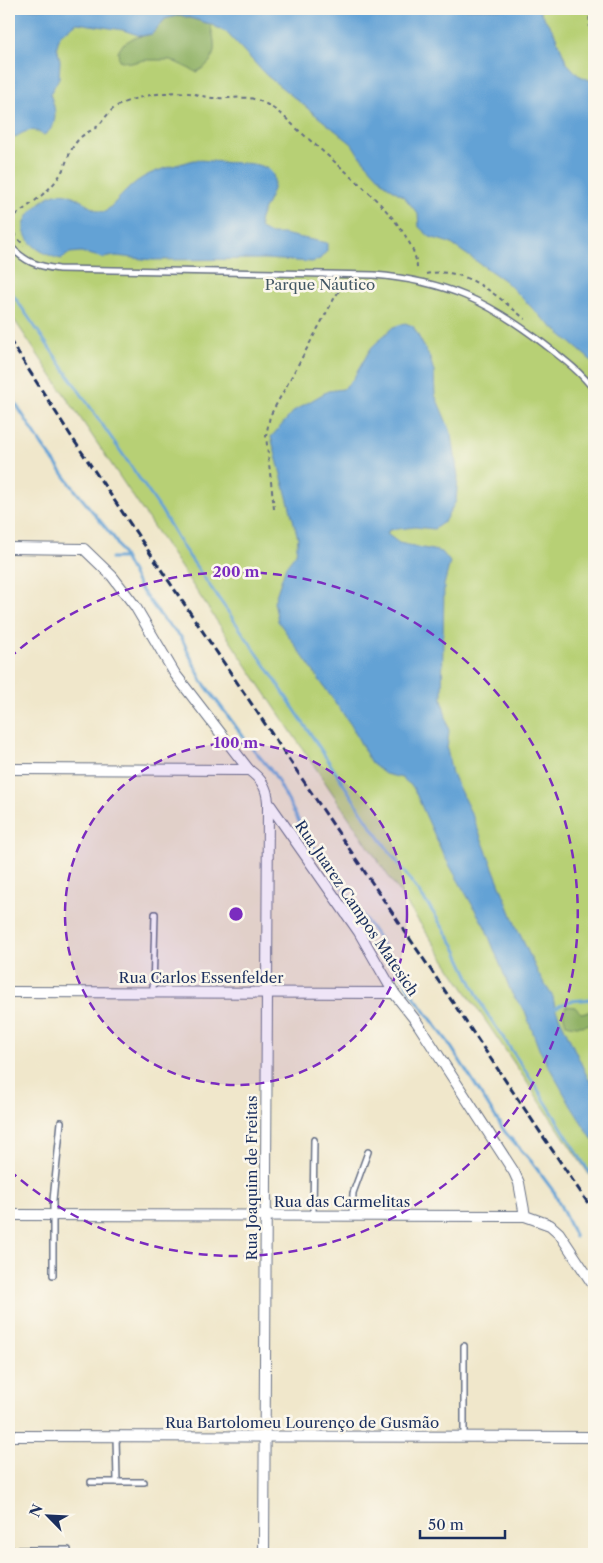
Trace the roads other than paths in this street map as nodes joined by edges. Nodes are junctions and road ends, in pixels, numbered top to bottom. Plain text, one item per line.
1 (9, 245) edge
2 (594, 390) edge
3 (9, 548) edge
4 (9, 769) edge
5 (249, 770) junction
6 (268, 802) junction
7 (155, 914) dead end
8 (9, 992) edge
9 (153, 992) junction
10 (267, 992) junction
11 (394, 993) junction
12 (61, 1122) dead end
13 (314, 1140) dead end
14 (368, 1152) dead end
15 (9, 1215) edge
16 (53, 1215) junction
17 (266, 1216) junction
18 (313, 1216) junction
19 (352, 1216) junction
20 (525, 1216) junction
21 (53, 1275) dead end
22 (594, 1286) edge
23 (464, 1346) dead end
24 (9, 1436) edge
25 (116, 1436) junction
26 (265, 1437) junction
27 (464, 1437) junction
28 (594, 1437) edge
29 (91, 1482) dead end
30 (117, 1482) junction
31 (144, 1482) dead end
32 (9, 1550) edge
33 (68, 1550) dead end
34 (264, 1554) edge

1 - 2 lane
3 - 5 street, Rua Juarez Campos Matesich
4 - 5 street
5 - 6 street, Rua Juarez Campos Matesich
6 - 10 street, Rua Joaquim de Freitas
6 - 11 street, Rua Juarez Campos Matesich
7 - 9 lane
8 - 9 street, Rua Carlos Essenfelder
9 - 10 street, Rua Carlos Essenfelder
10 - 11 street, Rua Carlos Essenfelder
10 - 17 street, Rua Joaquim de Freitas
11 - 20 street, Rua Juarez Campos Matesich
12 - 16 lane
13 - 18 lane
14 - 19 lane
15 - 16 street, Rua das Carmelitas
16 - 17 street, Rua das Carmelitas
16 - 21 lane
17 - 18 street, Rua das Carmelitas
17 - 26 street, Rua Joaquim de Freitas
18 - 19 street, Rua das Carmelitas
19 - 20 street, Rua das Carmelitas
20 - 22 street
23 - 27 lane
24 - 25 street, Rua Bartolomeu Lourenço de Gusmão
25 - 26 street, Rua Bartolomeu Lourenço de Gusmão
25 - 30 lane
26 - 27 street, Rua Bartolomeu Lourenço de Gusmão
26 - 34 street, Rua Joaquim de Freitas
27 - 28 street, Rua Bartolomeu Lourenço de Gusmão
29 - 30 lane
30 - 31 lane
32 - 33 lane

